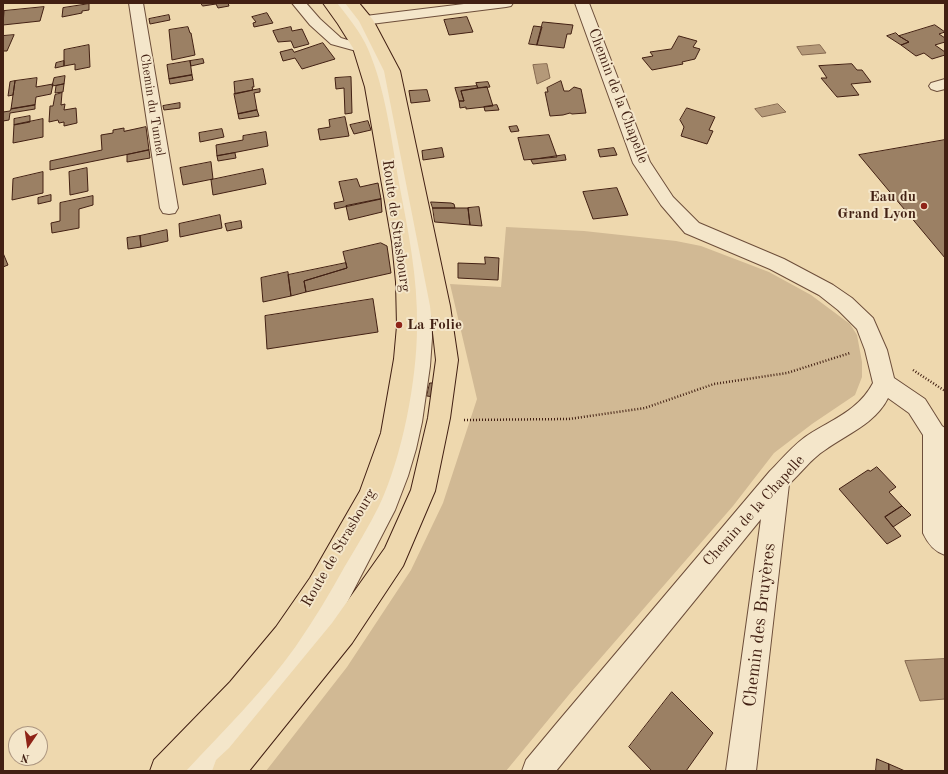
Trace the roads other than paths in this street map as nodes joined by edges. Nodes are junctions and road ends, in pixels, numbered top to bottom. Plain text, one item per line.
1 (136, 3) edge
2 (299, 3) edge
3 (330, 3) edge
4 (340, 3) edge
5 (352, 3) edge
6 (506, 3) edge
7 (582, 3) edge
8 (355, 22) junction
9 (360, 48) junction
10 (169, 208) dead end
11 (884, 383) junction
12 (940, 436) edge
13 (778, 479) junction
14 (945, 543) edge
15 (165, 771) edge
16 (195, 771) edge
17 (227, 771) edge
18 (537, 771) edge
19 (741, 771) edge

1 - 10 street, Chemin du Tunnel
2 - 9 street
3 - 8 main road, Route de Strasbourg
4 - 8 street
5 - 8 main road, Route de Strasbourg
6 - 8 street
7 - 11 street, Chemin de la Chapelle
8 - 9 main road, Route de Strasbourg
8 - 16 street
8 - 17 main road, Route de Strasbourg
9 - 15 main road, Route de Strasbourg
11 - 12 street
11 - 13 street, Chemin de la Chapelle
12 - 14 street
13 - 18 street, Chemin de la Chapelle
13 - 19 street, Chemin des Bruyères

